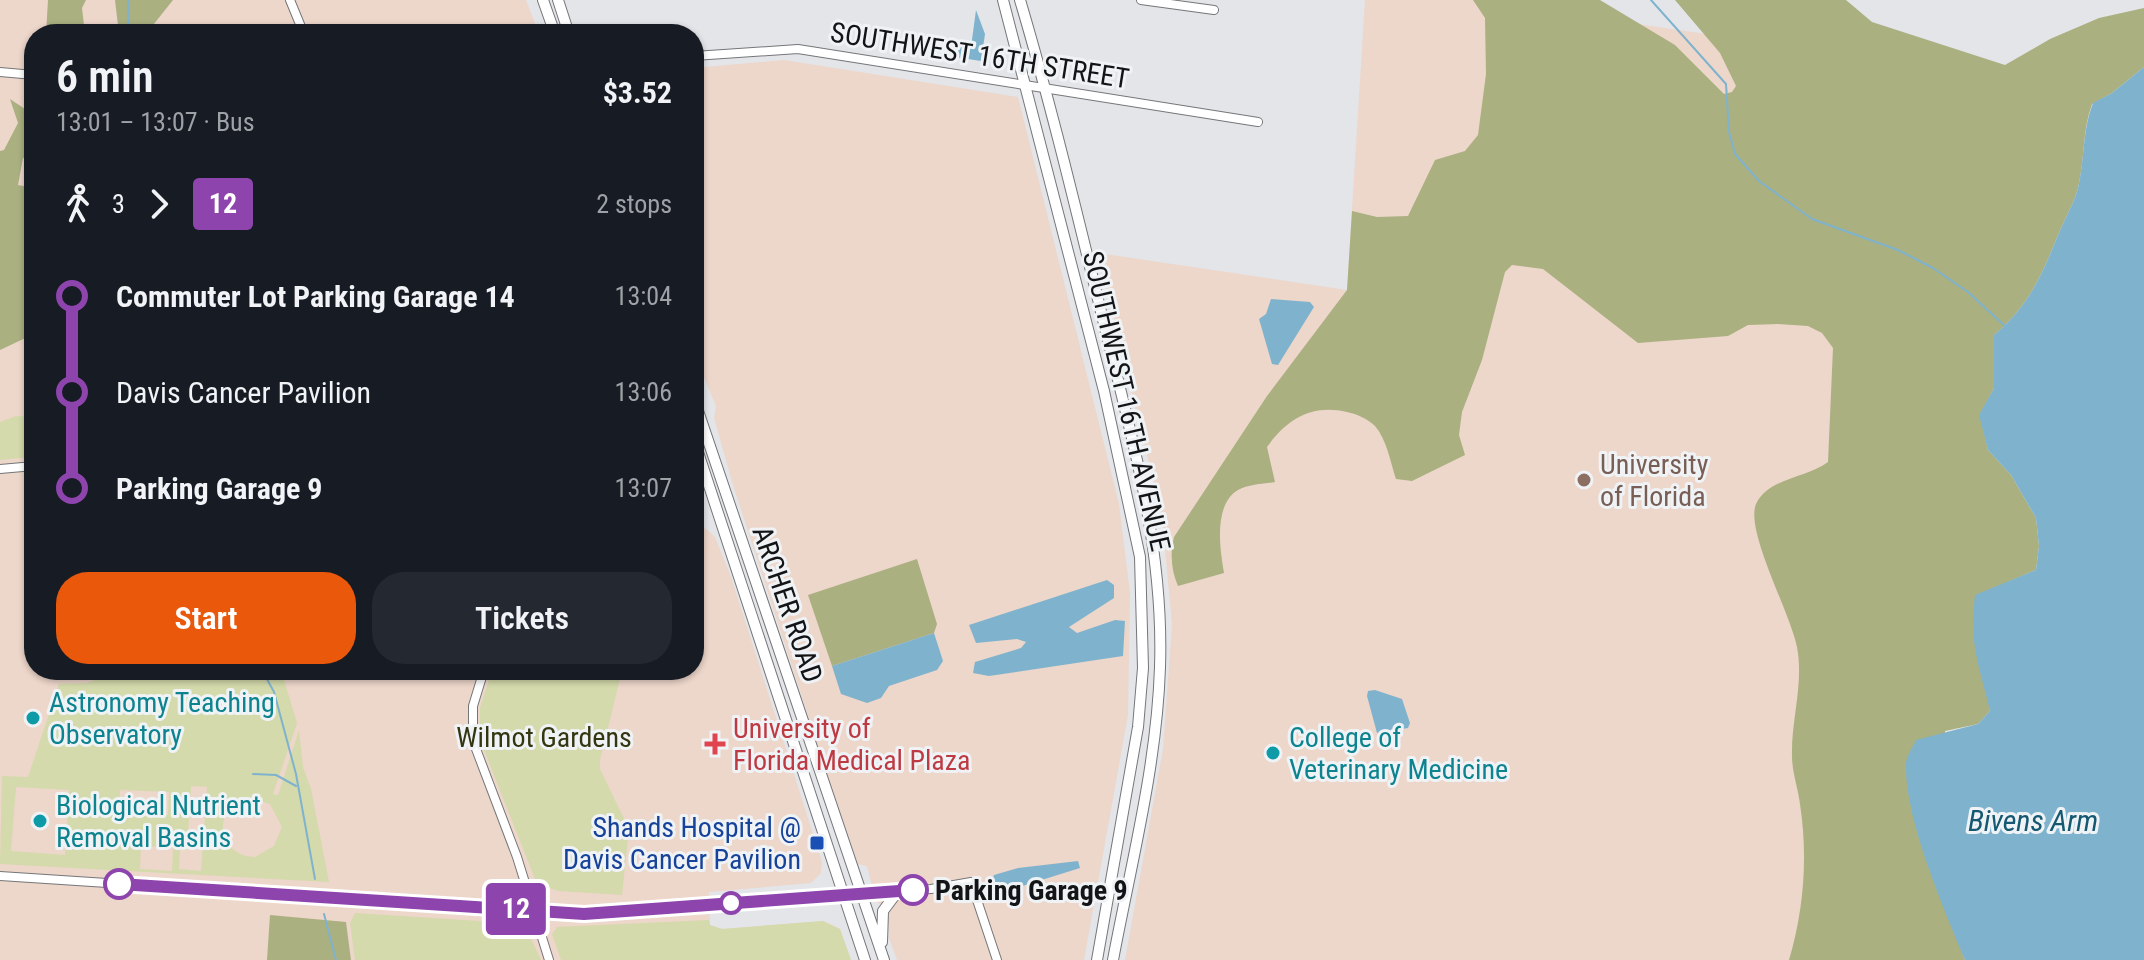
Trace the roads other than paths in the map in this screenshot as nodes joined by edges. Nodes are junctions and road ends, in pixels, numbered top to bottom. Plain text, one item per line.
1 (290, 0) edge
2 (543, 0) edge
3 (558, 0) edge
4 (1003, 0) edge
5 (1020, 0) edge
6 (1141, 0) edge
7 (1214, 10) dead end
8 (300, 24) edge
9 (551, 24) edge
10 (566, 24) edge
11 (704, 55) edge
12 (0, 72) edge
13 (24, 74) edge
14 (1026, 85) junction
15 (1046, 88) junction
16 (1258, 122) dead end
17 (704, 429) edge
18 (24, 467) edge
19 (0, 469) edge
20 (704, 471) edge
21 (481, 680) edge
22 (0, 876) edge
23 (898, 891) junction
24 (860, 893) junction
25 (842, 894) junction
26 (533, 910) junction
27 (549, 960) edge
28 (865, 960) edge
29 (885, 960) edge
30 (997, 960) edge
31 (1097, 960) edge
32 (1113, 960) edge

1 - 8 street
2 - 9 main road
3 - 10 main road
4 - 14 main road, SOUTHWEST 16TH AVENUE
5 - 15 main road, SOUTHWEST 16TH AVENUE
6 - 7 street
11 - 14 street, SOUTHWEST 16TH STREET
12 - 13 street
14 - 15 street, SOUTHWEST 16TH STREET
14 - 31 main road, SOUTHWEST 16TH AVENUE
15 - 16 street, SOUTHWEST 16TH STREET
15 - 32 main road, SOUTHWEST 16TH AVENUE
17 - 24 main road, ARCHER ROAD
18 - 19 street
20 - 25 main road, ARCHER ROAD
21 - 26 street
22 - 26 street
23 - 24 street
23 - 29 main road
23 - 30 street
24 - 25 street
24 - 29 main road, ARCHER ROAD
25 - 26 street
25 - 28 main road, ARCHER ROAD
26 - 27 street

